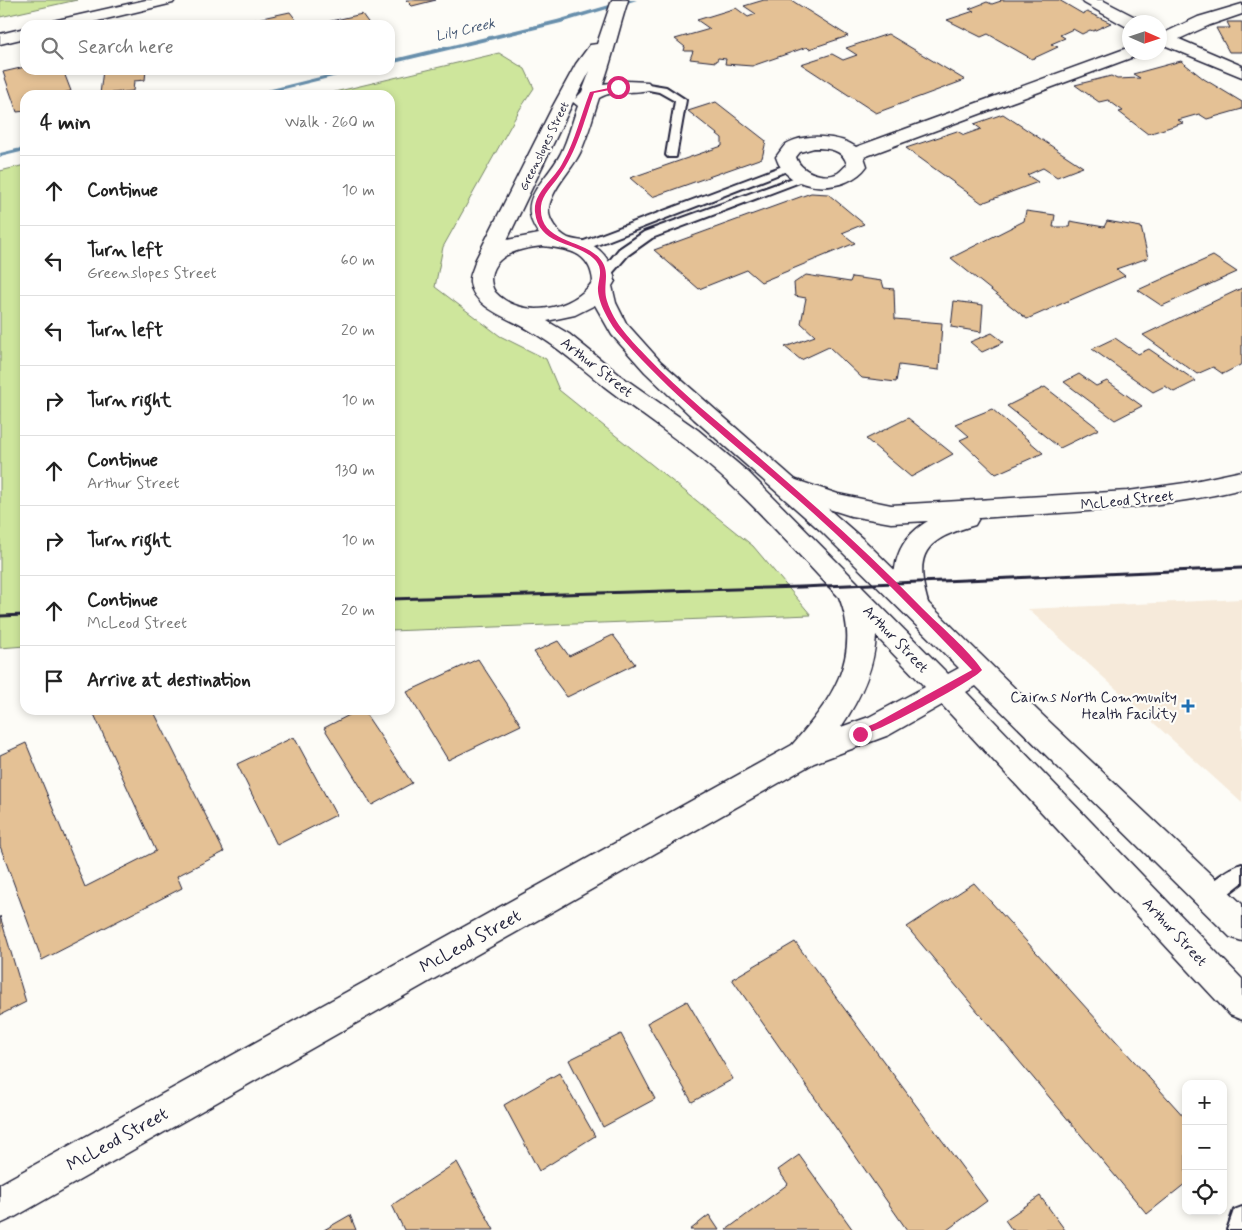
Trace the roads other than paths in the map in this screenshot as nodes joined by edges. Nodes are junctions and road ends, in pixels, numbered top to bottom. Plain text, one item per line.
1 (167, 0) edge
2 (620, 0) edge
3 (1090, 0) edge
4 (134, 4) edge
5 (1242, 9) edge
6 (1122, 17) edge
7 (77, 20) edge
8 (20, 34) edge
9 (608, 34) junction
10 (1167, 36) edge
11 (0, 39) edge
12 (1167, 41) edge
13 (1122, 55) edge
14 (1242, 72) edge
15 (642, 86) joint
16 (592, 92) junction
17 (854, 154) junction
18 (672, 155) dead end
19 (796, 172) junction
20 (529, 176) junction
21 (570, 244) junction
22 (486, 262) junction
23 (603, 281) junction
24 (518, 313) junction
25 (1242, 480) edge
26 (787, 486) junction
27 (1011, 507) junction
28 (850, 592) junction
29 (915, 606) junction
30 (978, 670) junction
31 (946, 689) junction
32 (803, 754) junction
33 (1242, 872) edge
34 (1212, 895) junction
35 (1242, 926) edge
36 (1242, 1003) edge
37 (0, 1204) edge
38 (1242, 1218) edge
39 (1238, 1230) edge

1 - 4 street
2 - 9 street, Greenslopes Street
3 - 6 street
4 - 7 street
5 - 10 street
8 - 11 street
9 - 16 street, Greenslopes Street
9 - 20 street, Greenslopes Street
12 - 14 street
13 - 17 street
15 - 16 street
15 - 18 lane
16 - 20 street
16 - 21 street, Greenslopes Street
17 - 19 street
17 - 19 street
19 - 21 lane
19 - 23 lane
20 - 22 street, Greenslopes Street
21 - 22 street
21 - 23 street
22 - 24 street
23 - 24 street
23 - 26 street
24 - 28 street, Arthur Street
25 - 27 street, McLeod Street
26 - 27 street, McLeod Street
26 - 29 street
27 - 29 street, McLeod Street
28 - 31 street, Arthur Street
28 - 32 street
29 - 30 street
30 - 31 street, McLeod Street
30 - 34 street
31 - 32 street, McLeod Street
31 - 36 street, Arthur Street
32 - 37 street, McLeod Street
33 - 34 lane
34 - 35 street
38 - 39 lane

